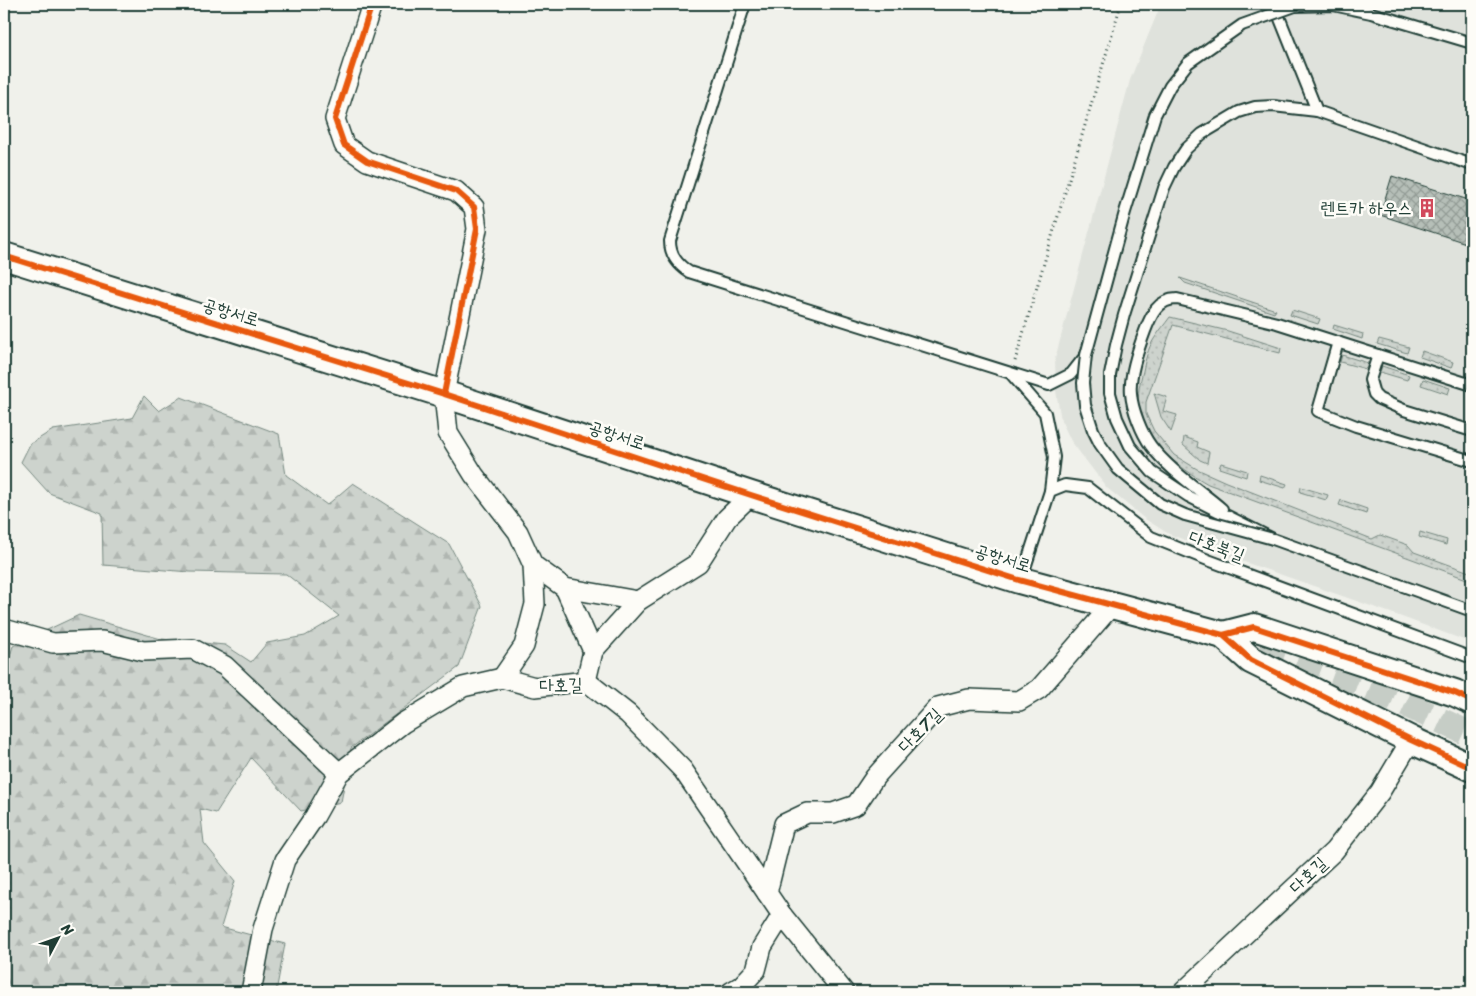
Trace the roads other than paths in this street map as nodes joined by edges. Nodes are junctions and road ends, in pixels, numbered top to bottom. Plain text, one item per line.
1 (372, 4) edge
2 (745, 4) edge
3 (1274, 4) edge
4 (1472, 43) edge
5 (1317, 111) junction
6 (1472, 165) edge
7 (4, 256) edge
8 (1338, 342) junction
9 (1086, 355) junction
10 (1378, 355) junction
11 (1011, 374) junction
12 (1472, 385) edge
13 (444, 394) junction
14 (1472, 431) edge
15 (1472, 460) edge
16 (1050, 490) junction
17 (751, 495) junction
18 (1235, 520) junction
19 (1273, 538) junction
20 (533, 565) junction
21 (1021, 580) junction
22 (565, 588) junction
23 (638, 601) junction
24 (1112, 605) junction
25 (1472, 611) edge
26 (4, 629) edge
27 (1224, 635) junction
28 (593, 651) junction
29 (1472, 658) edge
30 (502, 678) junction
31 (586, 681) junction
32 (1472, 701) edge
33 (1411, 740) junction
34 (1472, 768) edge
35 (339, 773) junction
36 (767, 893) junction
37 (782, 915) junction
38 (251, 992) edge
39 (731, 992) edge
40 (844, 992) edge
41 (1183, 992) edge

1 - 13 street
2 - 11 lane
3 - 5 lane
4 - 9 lane, bridge
5 - 6 lane
5 - 18 lane
7 - 13 street, 공항서로
8 - 10 lane
8 - 15 lane
8 - 18 lane
9 - 11 lane
9 - 19 lane, bridge
10 - 12 lane
10 - 14 lane
11 - 16 lane
13 - 17 street, 공항서로
13 - 20 street
16 - 21 lane
16 - 29 lane, 다호북길
17 - 21 street, 공항서로
17 - 23 street
18 - 19 lane
19 - 25 lane
20 - 22 street
20 - 30 street
21 - 24 street, 공항서로
22 - 23 street
22 - 28 street
23 - 28 street
24 - 27 street, 공항서로
24 - 36 street, 다호7길
26 - 35 street
27 - 32 street
27 - 33 street
28 - 31 street
30 - 31 street, 다호길
30 - 35 street, 다호길
31 - 36 street, 다호길
33 - 34 street
33 - 41 street, 다호길
35 - 38 street, 다호길
36 - 37 street, 다호길
37 - 39 street
37 - 40 street, 다호길

